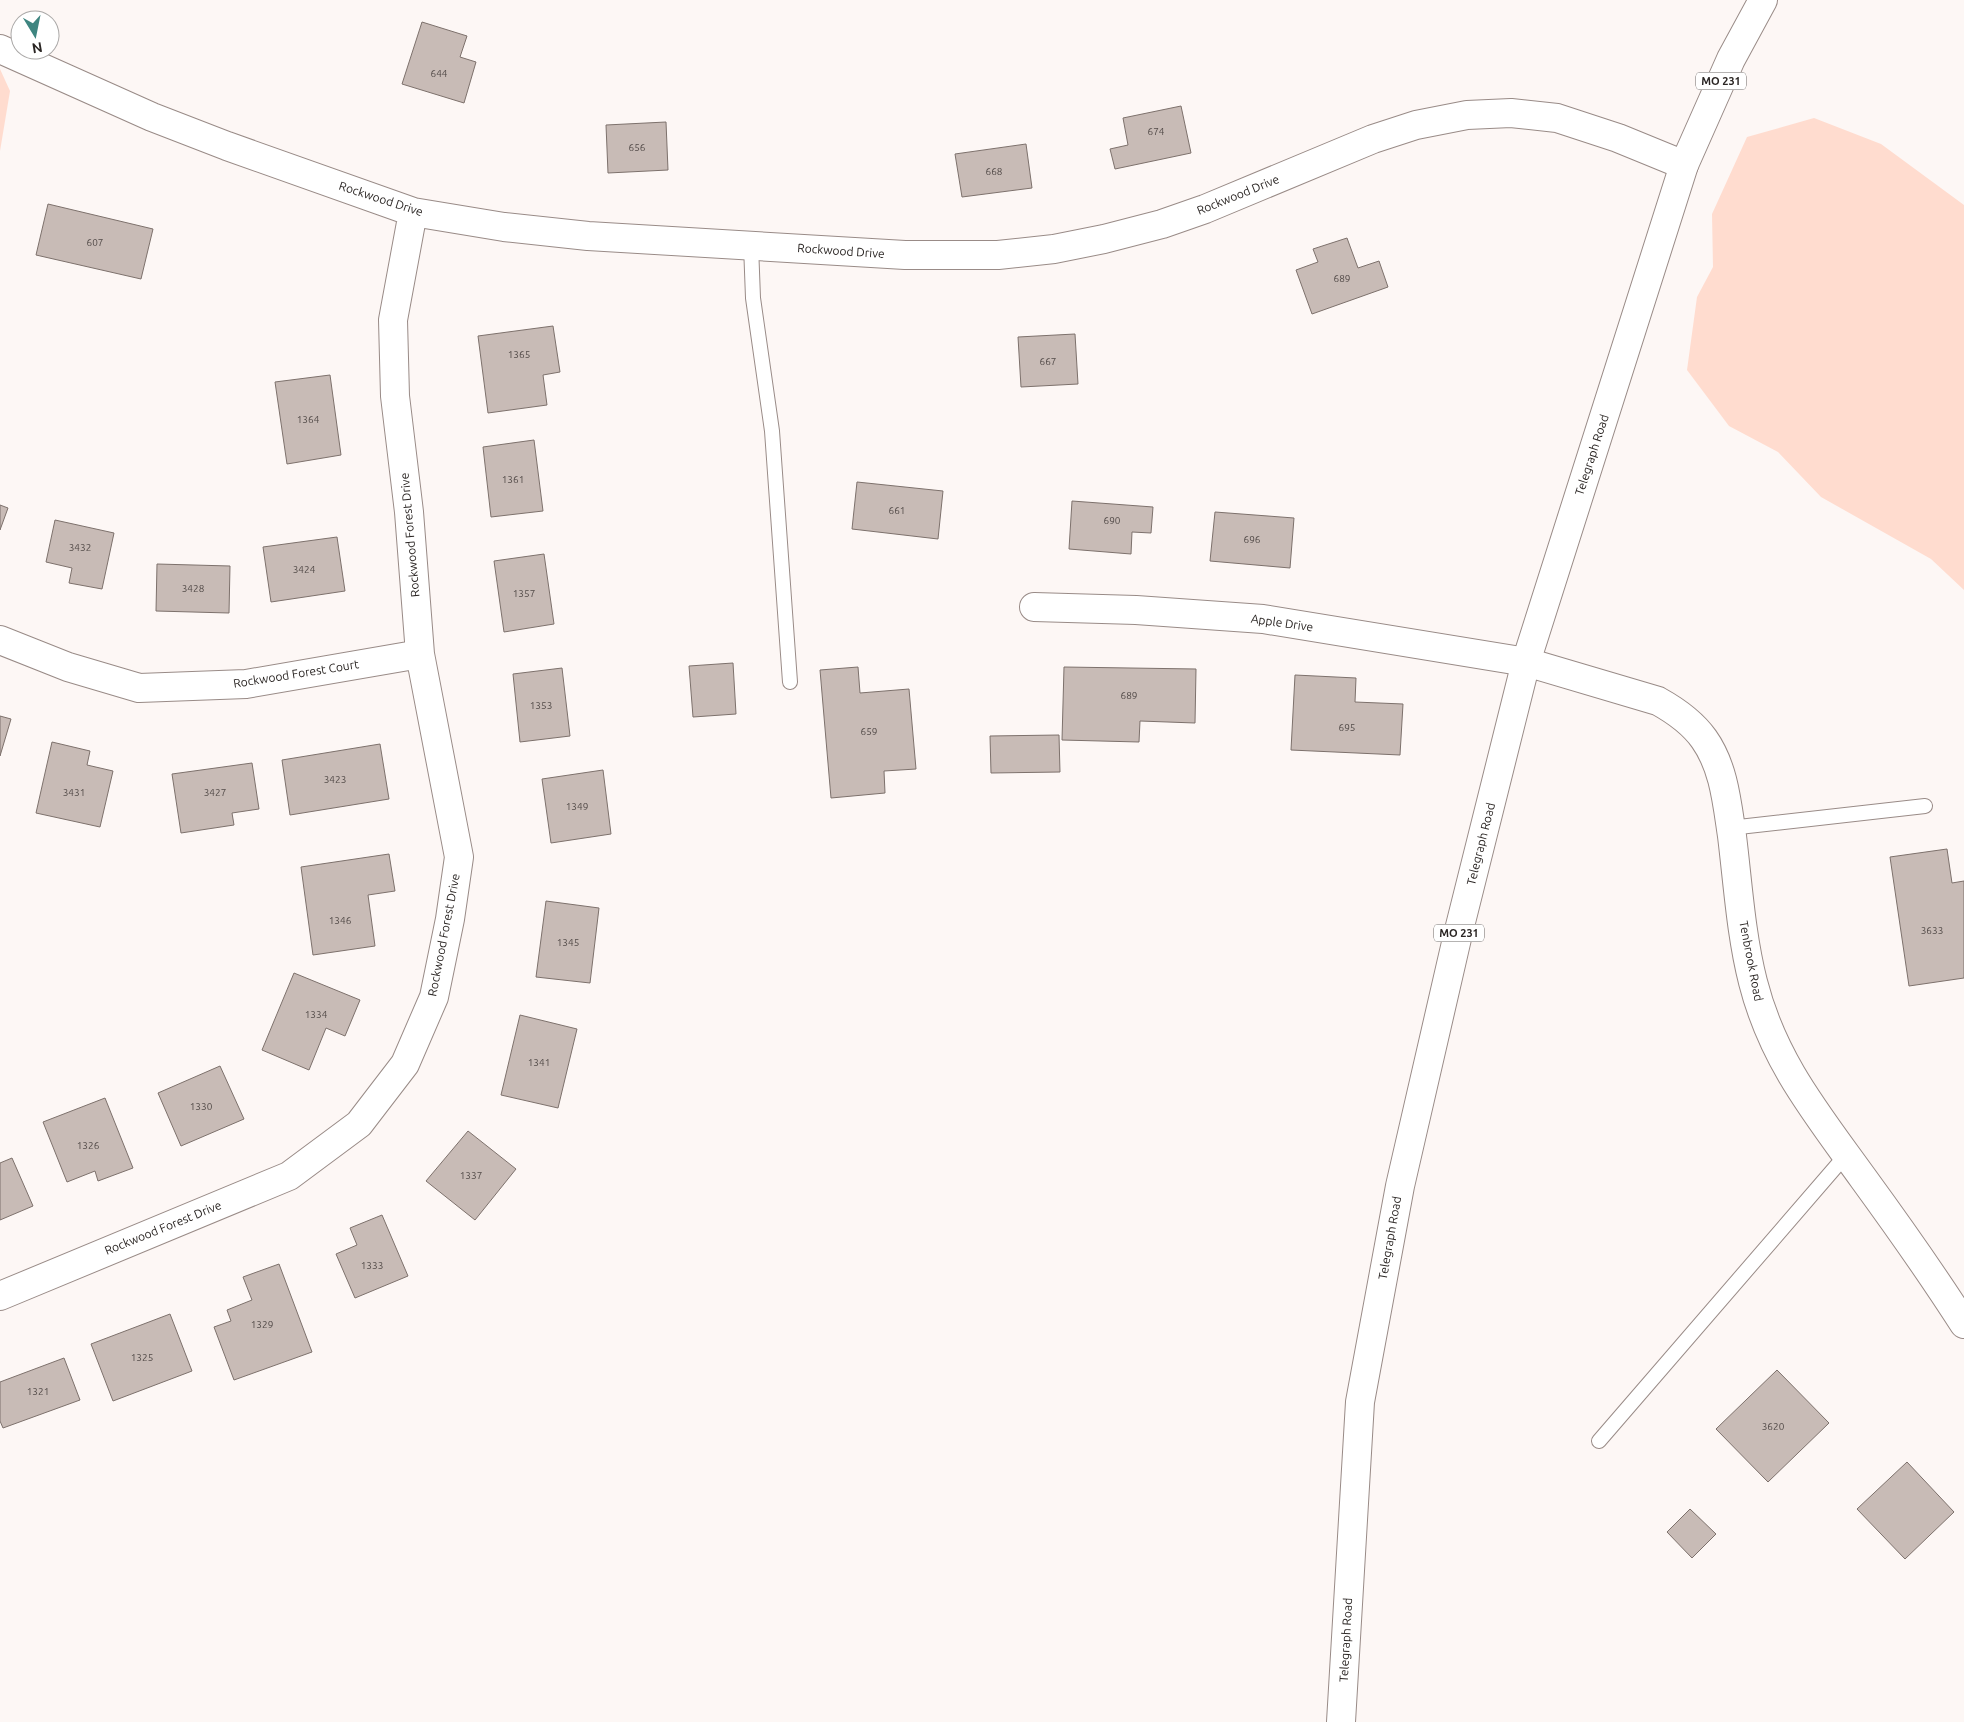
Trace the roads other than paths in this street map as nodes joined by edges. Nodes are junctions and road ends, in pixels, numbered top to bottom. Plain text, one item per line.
1 (1763, 0) edge
2 (0, 49) edge
3 (1684, 165) junction
4 (413, 212) junction
5 (751, 245) junction
6 (1034, 607) dead end
7 (0, 640) edge
8 (420, 654) junction
9 (1526, 662) junction
10 (790, 682) dead end
11 (1925, 806) dead end
12 (1730, 828) junction
13 (1846, 1154) junction
14 (0, 1296) edge
15 (1964, 1324) edge
16 (1599, 1441) dead end
17 (1342, 1722) edge

1 - 3 street, Telegraph Road / MO 231
2 - 4 street, Rockwood Drive
3 - 5 street, Rockwood Drive
3 - 9 street, Telegraph Road / MO 231
4 - 5 street, Rockwood Drive
4 - 8 street, Rockwood Forest Drive
5 - 10 lane
6 - 9 street, Apple Drive
7 - 8 street, Rockwood Forest Court
8 - 14 street, Rockwood Forest Drive
9 - 12 street, Tenbrook Road
9 - 17 street, Telegraph Road / MO 231
11 - 12 lane
12 - 13 street, Tenbrook Road
13 - 15 street, Tenbrook Road
13 - 16 lane

